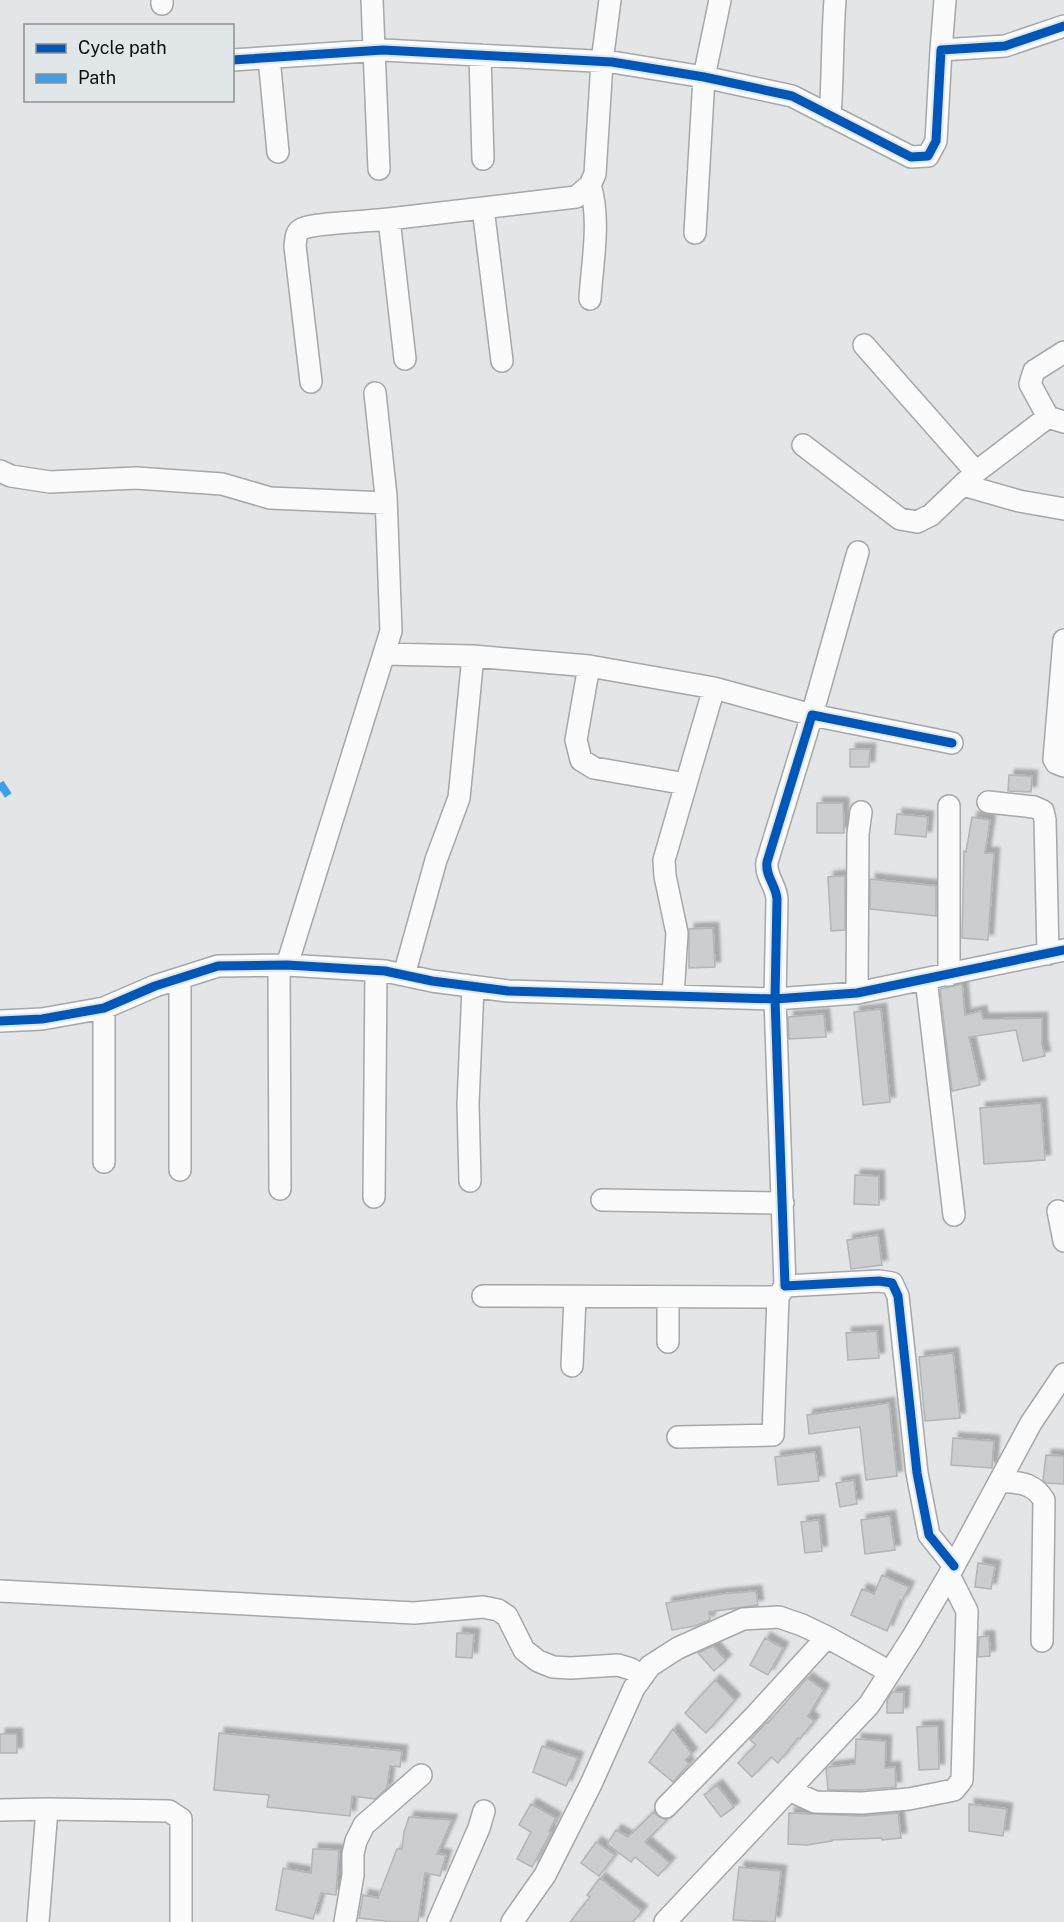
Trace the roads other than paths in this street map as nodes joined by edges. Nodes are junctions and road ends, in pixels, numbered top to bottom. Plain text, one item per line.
1 (372, 0) edge
2 (610, 0) edge
3 (720, 0) edge
4 (835, 0) edge
5 (945, 0) edge
6 (1064, 26) edge
7 (373, 50) junction
8 (941, 50) junction
9 (480, 55) junction
10 (269, 58) junction
11 (234, 60) edge
12 (602, 62) junction
13 (704, 76) junction
14 (830, 116) junction
15 (278, 152) dead end
16 (483, 159) dead end
17 (379, 169) dead end
18 (590, 185) junction
19 (483, 208) junction
20 (389, 219) junction
21 (695, 233) dead end
22 (590, 299) dead end
23 (864, 345) dead end
24 (1064, 352) edge
25 (405, 359) dead end
26 (502, 361) dead end
27 (311, 381) dead end
28 (375, 393) dead end
29 (1056, 419) edge
30 (803, 445) dead end
31 (0, 471) edge
32 (969, 479) junction
33 (386, 503) junction
34 (1064, 509) edge
35 (858, 552) dead end
36 (1064, 640) edge
37 (385, 654) junction
38 (473, 656) junction
39 (588, 666) junction
40 (714, 688) junction
41 (812, 715) junction
42 (952, 743) dead end
43 (1064, 766) edge
44 (686, 784) junction
45 (988, 802) dead end
46 (949, 806) dead end
47 (861, 812) dead end
48 (1056, 952) edge
49 (283, 965) junction
50 (376, 970) junction
51 (405, 975) junction
52 (948, 975) junction
53 (180, 978) junction
54 (926, 979) junction
55 (473, 987) junction
56 (857, 993) junction
57 (673, 996) junction
58 (775, 999) junction
59 (104, 1008) junction
60 (0, 1020) edge
61 (104, 1162) dead end
62 (180, 1170) dead end
63 (470, 1181) dead end
64 (280, 1189) dead end
65 (374, 1197) dead end
66 (602, 1200) dead end
67 (783, 1203) junction
68 (1058, 1211) dead end
69 (954, 1215) dead end
70 (1064, 1241) edge
71 (782, 1292) junction
72 (483, 1296) dead end
73 (575, 1298) junction
74 (668, 1298) junction
75 (668, 1342) dead end
76 (572, 1366) dead end
77 (1064, 1374) edge
78 (678, 1437) dead end
79 (1000, 1481) junction
80 (951, 1570) junction
81 (0, 1591) edge
82 (827, 1637) junction
83 (1042, 1641) dead end
84 (890, 1672) junction
85 (643, 1676) junction
86 (420, 1775) dead end
87 (789, 1790) junction
88 (666, 1807) dead end
89 (47, 1809) junction
90 (0, 1810) edge
91 (484, 1811) dead end
92 (38, 1922) edge
93 (181, 1922) edge
94 (345, 1922) edge
95 (438, 1922) edge
96 (513, 1922) edge
97 (665, 1922) edge

1 - 7 street
2 - 12 street
3 - 13 street
4 - 14 street
5 - 8 street
6 - 8 street
7 - 9 street
7 - 10 street
7 - 17 street
8 - 14 street
9 - 12 street
9 - 16 street
10 - 11 street
10 - 15 street
12 - 13 street
12 - 18 street
13 - 14 street
13 - 21 street
18 - 19 street
18 - 22 street
19 - 20 street
19 - 26 street
20 - 25 street
20 - 27 street
23 - 32 street
24 - 29 street
28 - 33 street
29 - 32 street
30 - 32 street
31 - 33 street
32 - 34 street
33 - 37 street
35 - 41 street
36 - 43 street
37 - 38 street
37 - 49 street
38 - 39 street
38 - 51 street
39 - 40 street
39 - 44 street
40 - 41 street
40 - 44 street
41 - 42 street
41 - 58 street
44 - 57 street
45 - 48 street
46 - 52 street
47 - 56 street
48 - 52 street
49 - 50 street
49 - 53 street
49 - 64 street
50 - 51 street
50 - 65 street
51 - 55 street
52 - 54 street
53 - 59 street
53 - 62 street
54 - 56 street
54 - 69 street
55 - 57 street
55 - 63 street
56 - 58 street
57 - 58 street
58 - 67 street
59 - 60 street
59 - 61 street
66 - 67 street
67 - 71 street
68 - 70 street
71 - 74 street
71 - 78 street
71 - 80 street
72 - 73 street
73 - 74 street
73 - 76 street
74 - 75 street
77 - 79 street
79 - 80 street
79 - 83 street
80 - 84 street
80 - 87 street
81 - 85 street
82 - 84 street
82 - 85 street
82 - 88 street
84 - 87 street
85 - 96 street
86 - 94 street
87 - 97 street
89 - 90 street
89 - 92 street
89 - 93 street
91 - 95 street

